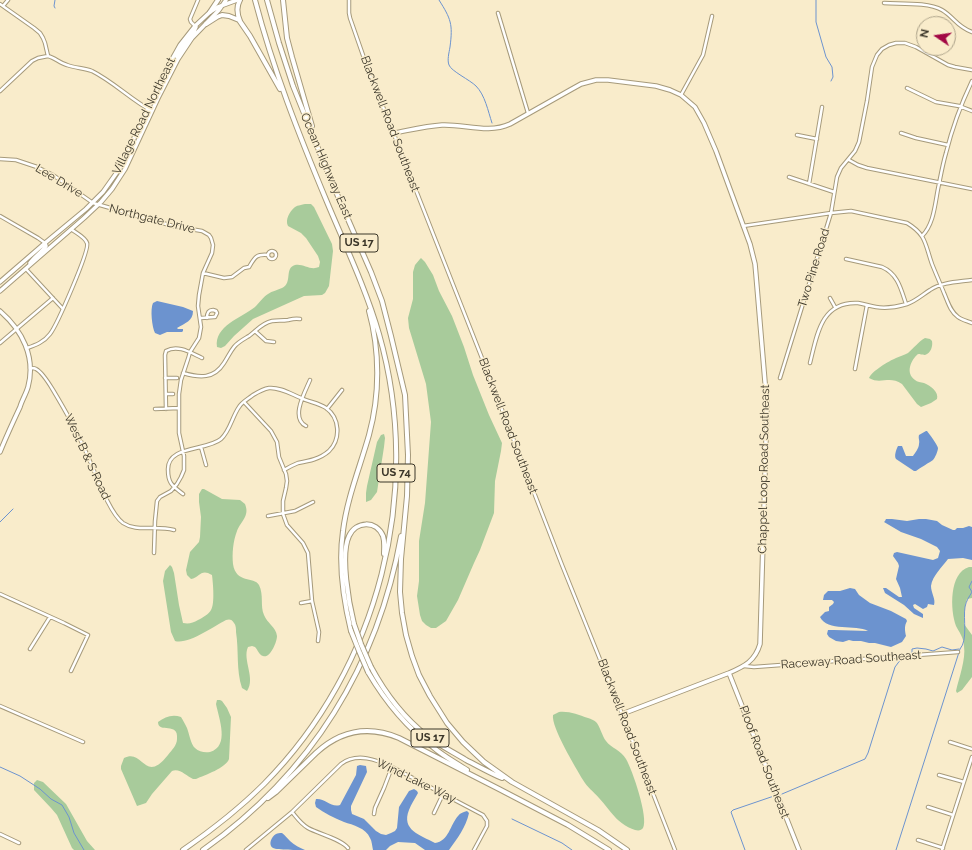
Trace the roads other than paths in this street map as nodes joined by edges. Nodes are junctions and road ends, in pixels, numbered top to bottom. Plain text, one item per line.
1 (8, 0) edge
2 (198, 0) edge
3 (218, 0) edge
4 (226, 0) edge
5 (238, 0) edge
6 (255, 0) edge
7 (267, 0) edge
8 (283, 0) edge
9 (349, 0) edge
10 (884, 3) dead end
11 (0, 4) edge
12 (3, 6) junction
13 (222, 6) junction
14 (210, 12) junction
15 (498, 13) dead end
16 (712, 16) dead end
17 (206, 24) junction
18 (242, 24) junction
19 (195, 26) junction
20 (972, 32) edge
21 (48, 56) junction
22 (173, 68) junction
23 (972, 70) edge
24 (972, 81) edge
25 (907, 88) dead end
26 (0, 91) edge
27 (681, 95) junction
28 (822, 107) dead end
29 (961, 107) junction
30 (148, 109) junction
31 (152, 111) junction
32 (972, 112) edge
33 (528, 113) junction
34 (295, 122) junction
35 (901, 133) dead end
36 (394, 134) junction
37 (797, 135) dead end
38 (817, 139) junction
39 (318, 145) junction
40 (948, 145) junction
41 (0, 159) edge
42 (849, 160) junction
43 (789, 177) dead end
44 (939, 182) junction
45 (810, 184) junction
46 (972, 189) edge
47 (834, 192) junction
48 (93, 203) junction
49 (98, 204) junction
50 (831, 213) junction
51 (0, 216) edge
52 (743, 226) junction
53 (71, 229) junction
54 (922, 236) junction
55 (45, 243) junction
56 (268, 255) dead end
57 (846, 259) dead end
58 (24, 270) junction
59 (203, 273) junction
60 (972, 280) edge
61 (0, 282) edge
62 (941, 285) junction
63 (362, 288) junction
64 (0, 291) edge
65 (53, 298) junction
66 (830, 298) dead end
67 (906, 304) junction
68 (867, 305) junction
69 (835, 307) junction
70 (63, 309) junction
71 (0, 311) edge
72 (200, 318) junction
73 (207, 318) dead end
74 (300, 319) dead end
75 (972, 323) edge
76 (17, 328) junction
77 (255, 331) junction
78 (274, 342) dead end
79 (0, 343) edge
80 (27, 348) junction
81 (190, 352) junction
82 (202, 358) dead end
83 (810, 363) dead end
84 (30, 368) junction
85 (855, 369) dead end
86 (184, 373) junction
87 (165, 378) junction
88 (177, 378) dead end
89 (780, 378) dead end
90 (310, 380) dead end
91 (342, 390) dead end
92 (166, 394) junction
93 (173, 394) dead end
94 (302, 399) junction
95 (244, 402) junction
96 (179, 408) junction
97 (155, 409) dead end
98 (166, 409) junction
99 (327, 409) junction
100 (306, 426) dead end
101 (201, 447) junction
102 (183, 451) junction
103 (0, 452) edge
104 (206, 465) dead end
105 (284, 470) junction
106 (175, 487) junction
107 (183, 494) dead end
108 (407, 496) junction
109 (313, 502) dead end
110 (283, 514) junction
111 (268, 516) dead end
112 (155, 528) junction
113 (174, 530) dead end
114 (154, 553) dead end
115 (380, 578) junction
116 (0, 594) edge
117 (312, 601) junction
118 (300, 603) dead end
119 (50, 617) junction
120 (318, 641) dead end
121 (30, 649) dead end
122 (958, 652) dead end
123 (744, 666) junction
124 (71, 671) dead end
125 (729, 673) junction
126 (0, 706) edge
127 (622, 714) junction
128 (83, 742) dead end
129 (950, 742) dead end
130 (972, 749) edge
131 (972, 757) edge
132 (392, 767) junction
133 (939, 775) dead end
134 (487, 782) junction
135 (512, 782) junction
136 (964, 782) junction
137 (443, 794) junction
138 (928, 807) dead end
139 (252, 811) junction
140 (292, 812) junction
141 (434, 813) dead end
142 (374, 814) dead end
143 (953, 815) junction
144 (0, 834) edge
145 (918, 840) dead end
146 (19, 843) dead end
147 (348, 848) dead end
148 (942, 849) edge
149 (183, 850) edge
150 (203, 850) edge
151 (246, 850) edge
152 (474, 850) edge
153 (609, 850) edge
154 (627, 850) edge
155 (675, 850) edge
156 (799, 850) edge

1 - 12 street
2 - 19 street
3 - 14 highway
4 - 13 street
5 - 13 street
5 - 18 highway
6 - 34 highway, Ocean Highway East / US 17
7 - 39 highway, Ocean Highway East / US 17
8 - 39 highway
9 - 36 street, Blackwell Road Southeast
10 - 20 street
11 - 12 street
12 - 21 street
13 - 14 street
13 - 17 street
14 - 19 street
15 - 33 street
16 - 27 street
17 - 18 highway
17 - 22 street
18 - 34 highway
19 - 22 street
19 - 30 street, Village Road Northeast
21 - 26 street
21 - 30 street
22 - 31 street, Village Road Northeast
23 - 42 street, Two Pine Road
24 - 29 street
25 - 29 street
27 - 33 street, Chappel Loop Road Southeast
27 - 52 street, Chappel Loop Road Southeast
28 - 38 street
29 - 32 street
29 - 40 street
30 - 31 street
30 - 48 street, Village Road Northeast
31 - 49 street, Village Road Northeast
33 - 36 street, Chappel Loop Road Southeast
34 - 63 highway, Ocean Highway East / US 17
35 - 40 street
36 - 127 street, Blackwell Road Southeast
37 - 38 street
38 - 45 street
39 - 108 highway, Ocean Highway East / US 17
40 - 44 street
41 - 48 street, Lee Drive
42 - 44 street
42 - 47 street, Two Pine Road
43 - 45 street
44 - 46 street
44 - 54 street
45 - 47 street
47 - 50 street, Two Pine Road
48 - 49 street, Northgate Drive
48 - 55 street, Village Road Northeast
49 - 53 street, Village Road Northeast
49 - 59 street, Northgate Drive
50 - 52 street
50 - 54 street
50 - 89 street, Two Pine Road
51 - 55 street
52 - 123 street, Chappel Loop Road Southeast
53 - 58 street, Village Road Northeast
53 - 70 street
54 - 62 street
55 - 58 street
55 - 61 street, Village Road Northeast
56 - 59 street
57 - 67 street
58 - 64 street, Village Road Northeast
58 - 65 street
59 - 72 street, Northgate Drive
60 - 62 street
62 - 67 street
62 - 75 street
63 - 115 highway, US 74
63 - 134 highway, US 17, bridge
65 - 70 street
65 - 76 street
66 - 69 street
67 - 68 street
68 - 69 street
68 - 85 street
69 - 83 street
70 - 80 street
71 - 76 street
72 - 73 street
72 - 81 street, Northgate Drive
74 - 77 street
76 - 79 street
76 - 80 street
77 - 78 street
77 - 86 street
80 - 84 street
81 - 82 street
81 - 86 street, Northgate Drive
81 - 87 street
84 - 103 street
84 - 112 street, West B & S Road
86 - 96 street, Northgate Drive
87 - 88 street
87 - 92 street
90 - 94 street
91 - 99 street
92 - 93 street
92 - 98 street
94 - 95 street
94 - 99 street
94 - 100 street
95 - 101 street
95 - 105 street
96 - 98 street
96 - 102 street, Northgate Drive
97 - 98 street
99 - 105 street
101 - 102 street
101 - 104 street
102 - 106 street, Northgate Drive
102 - 106 street
105 - 110 street
106 - 107 street
106 - 112 street, Northgate Drive
108 - 135 highway
108 - 139 highway, US 74
109 - 110 street
110 - 111 street
110 - 117 street
112 - 113 street, West B & S Road
112 - 114 street, Northgate Drive
115 - 135 highway, US 17, bridge
115 - 149 highway, US 74
116 - 119 street
117 - 118 street
117 - 120 street
119 - 121 street
119 - 124 street
122 - 123 street, Raceway Road Southeast
123 - 125 street, Chappel Loop Road Southeast
125 - 127 street, Chappel Loop Road Southeast
125 - 156 street, Ploof Road Southeast
126 - 128 street
127 - 155 street, Blackwell Road Southeast
129 - 130 street
131 - 136 street
132 - 137 street, Wind Lake Way
132 - 140 street, Wind Lake Way
132 - 142 street
133 - 136 street
134 - 139 highway
134 - 153 highway, US 17
135 - 154 highway, US 17
136 - 143 street
137 - 141 street
137 - 152 street, Wind Lake Way
138 - 143 street
139 - 150 highway, US 74
140 - 147 street
140 - 151 street, Wind Lake Way
143 - 148 street
144 - 146 street
145 - 148 street

